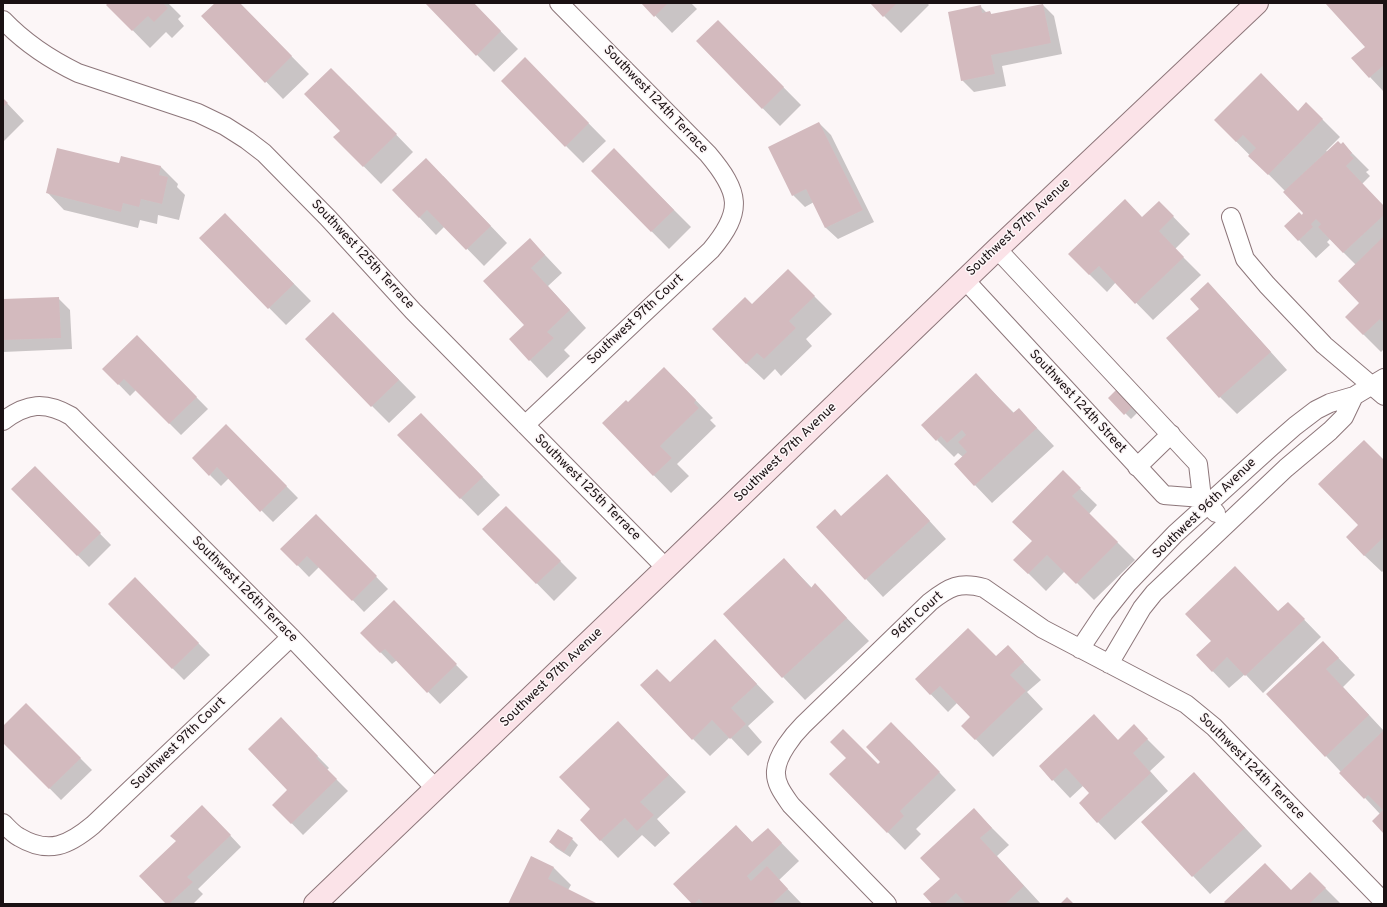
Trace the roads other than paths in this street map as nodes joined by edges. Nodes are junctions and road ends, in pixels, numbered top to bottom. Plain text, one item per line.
1 (559, 3) edge
2 (1257, 3) edge
3 (3, 20) edge
4 (734, 206) joint
5 (1231, 217) dead end
6 (997, 249) junction
7 (965, 280) junction
8 (1380, 387) edge
9 (1354, 396) junction
10 (3, 421) edge
11 (525, 424) junction
12 (1171, 434) junction
13 (1137, 467) junction
14 (1205, 501) junction
15 (1226, 524) junction
16 (666, 568) junction
17 (291, 637) junction
18 (1080, 649) junction
19 (1104, 661) junction
20 (436, 789) junction
21 (3, 823) edge
22 (1384, 902) edge
23 (315, 904) edge
24 (887, 904) edge

1 - 4 street, Southwest 124th Terrace
2 - 6 street, Southwest 97th Avenue
3 - 11 street, Southwest 125th Terrace
4 - 11 street, Southwest 97th Court
5 - 8 street
6 - 7 street, Southwest 97th Avenue
6 - 12 street
7 - 13 street, Southwest 124th Street
7 - 16 street, Southwest 97th Avenue
8 - 9 street, Southwest 96th Avenue
9 - 14 street, Southwest 96th Avenue
9 - 15 street, Southwest 96th Avenue
10 - 17 street, Southwest 126th Terrace
11 - 16 street, Southwest 125th Terrace
12 - 13 street
12 - 14 street
13 - 14 street, Southwest 124th Street
14 - 15 street
14 - 18 street, Southwest 96th Avenue
15 - 19 street, Southwest 96th Avenue
16 - 20 street, Southwest 97th Avenue
17 - 20 street, Southwest 126th Terrace
17 - 21 street, Southwest 97th Court
18 - 19 street, 96th Court
18 - 24 street, 96th Court
19 - 22 street, Southwest 124th Terrace
20 - 23 street, Southwest 97th Avenue

